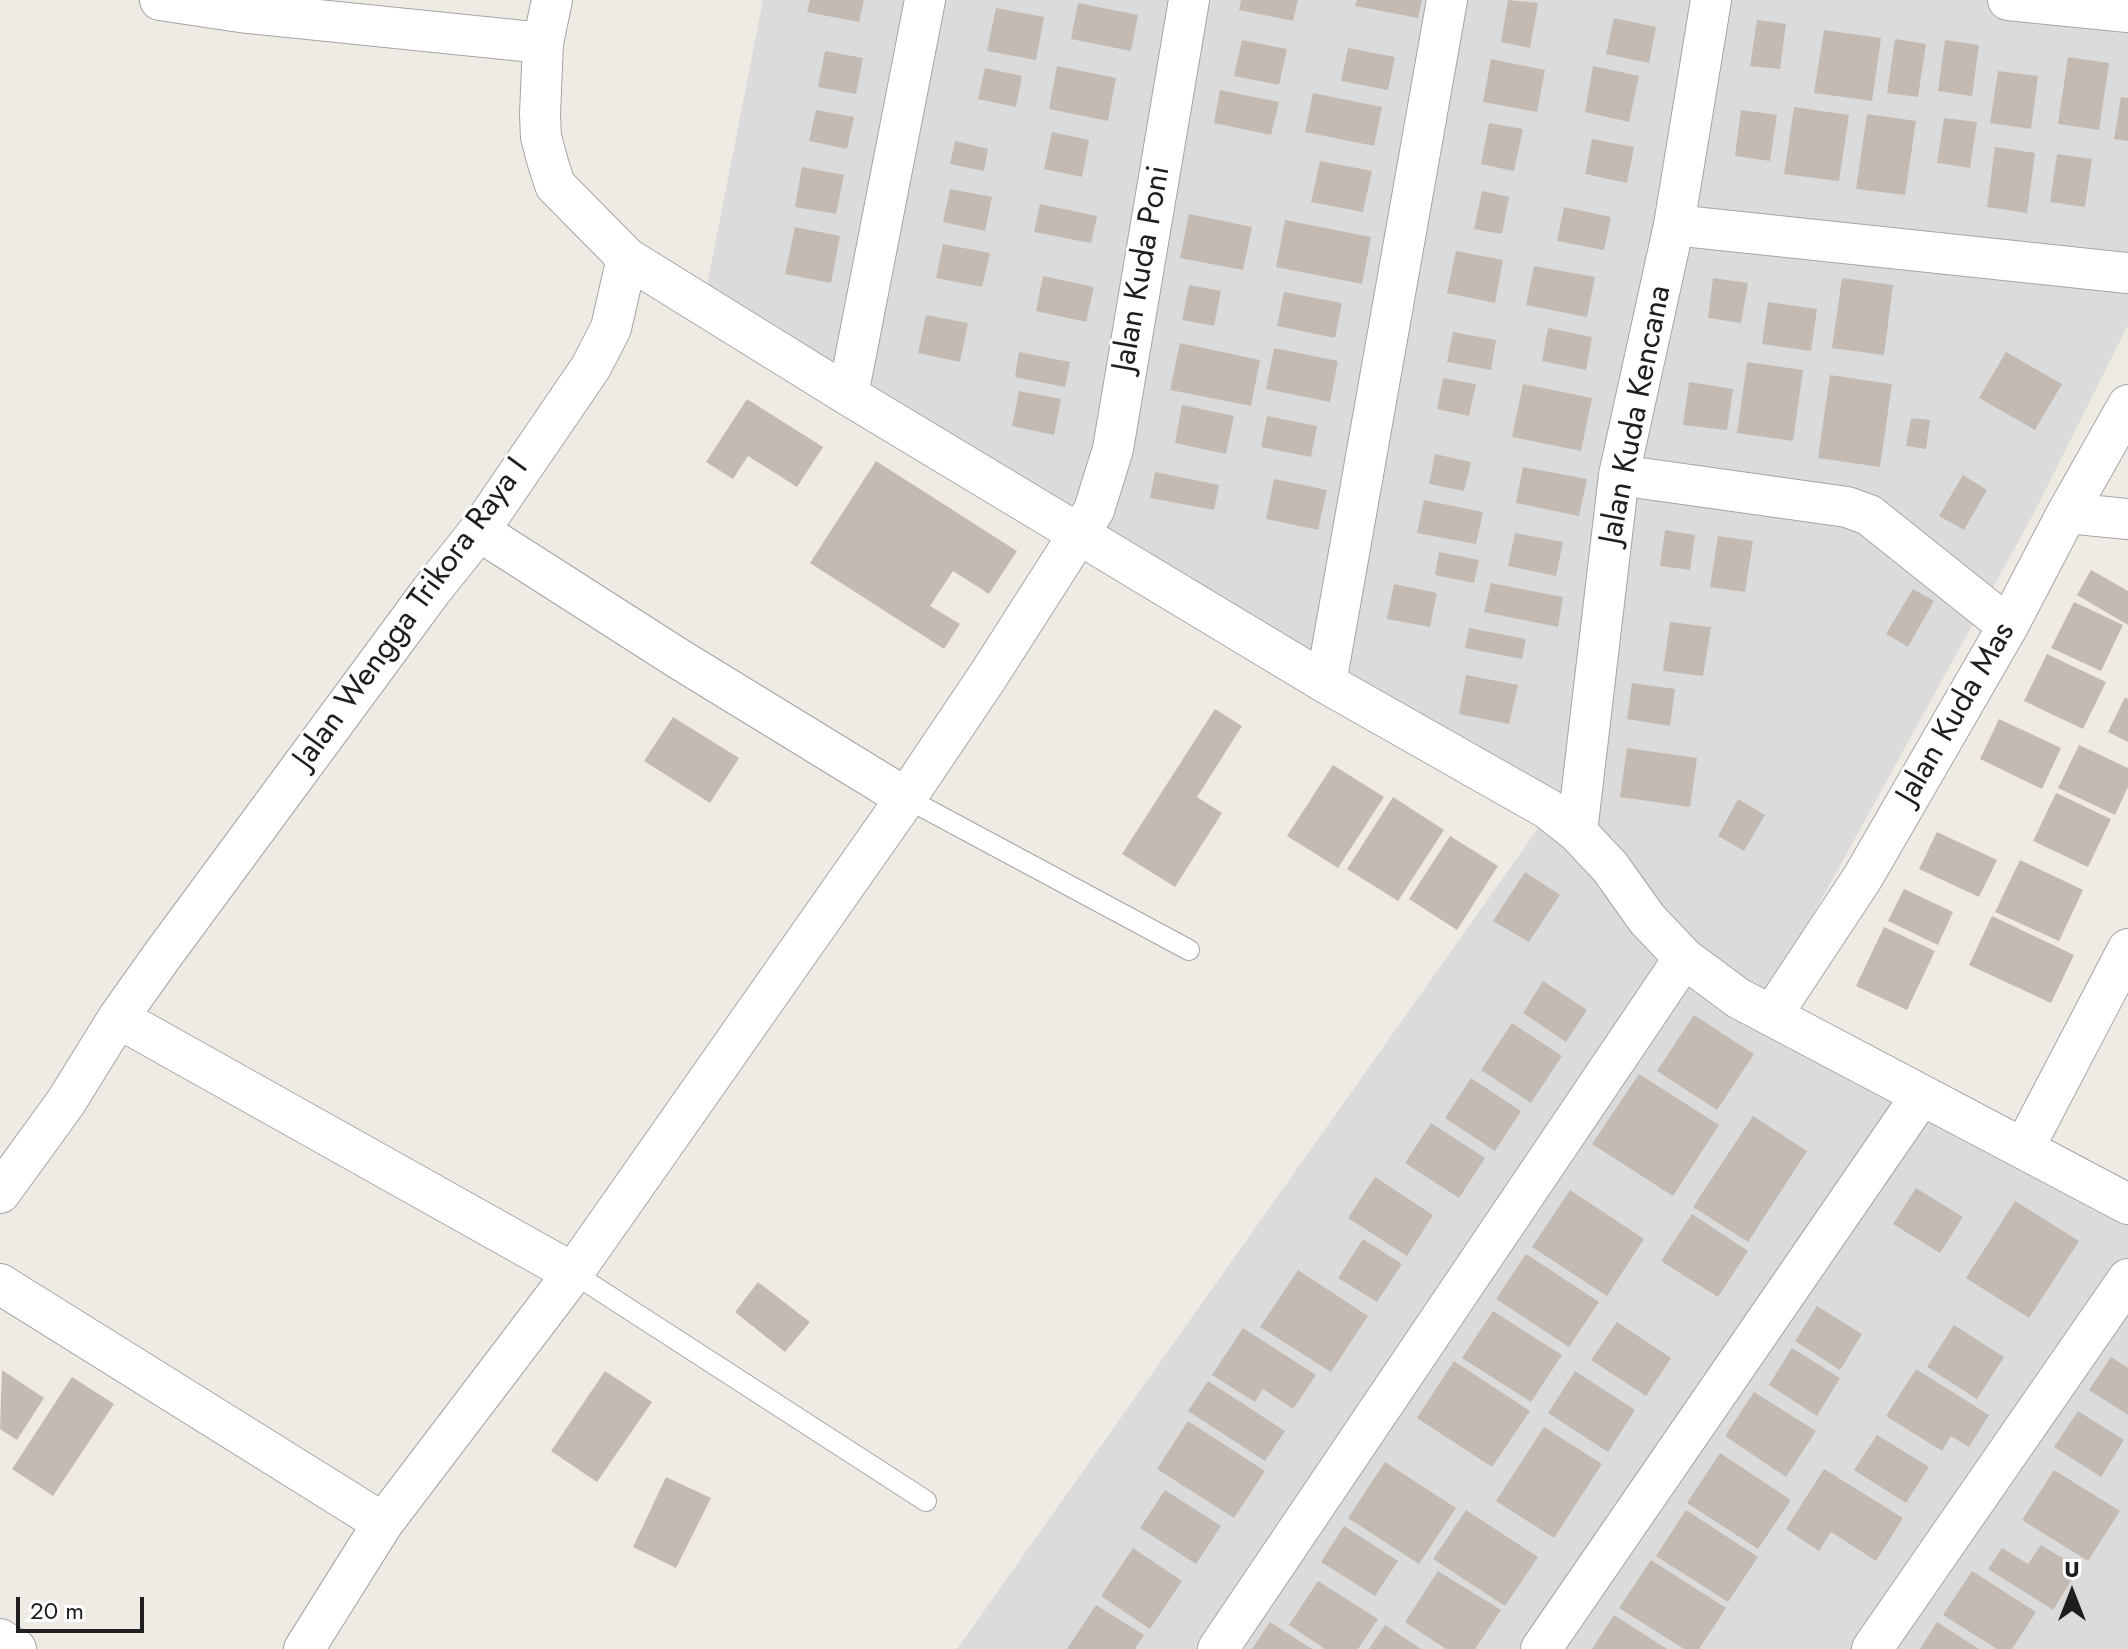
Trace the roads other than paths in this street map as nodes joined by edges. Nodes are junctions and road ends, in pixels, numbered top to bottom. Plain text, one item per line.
1 (160, 0) edge
2 (552, 0) edge
3 (925, 0) edge
4 (1189, 0) edge
5 (1447, 0) edge
6 (1711, 0) edge
7 (2008, 0) edge
8 (2128, 12) edge
9 (543, 43) junction
10 (1674, 225) junction
11 (627, 258) junction
12 (2128, 273) edge
13 (848, 395) junction
14 (2128, 405) edge
15 (1619, 475) junction
16 (2067, 513) junction
17 (2128, 519) edge
18 (479, 531) junction
19 (1079, 532) junction
20 (2008, 626) junction
21 (1326, 683) junction
22 (906, 798) junction
23 (1577, 832) junction
24 (2128, 949) edge
25 (1189, 950) dead end
26 (1684, 958) junction
27 (1772, 1015) junction
28 (118, 1018) junction
29 (1921, 1096) junction
30 (2024, 1148) junction
31 (0, 1193) edge
32 (2128, 1204) edge
33 (573, 1273) junction
34 (2128, 1279) edge
35 (0, 1284) edge
36 (926, 1501) dead end
37 (383, 1523) junction
38 (0, 1639) edge
39 (16, 1649) edge
40 (304, 1649) edge
41 (1218, 1649) edge
42 (1541, 1649) edge
43 (1872, 1649) edge

1 - 9 street
2 - 9 street
3 - 13 street
4 - 19 street, Jalan Kuda Poni
5 - 21 street
6 - 10 street, Jalan Kuda Kencana
7 - 8 street
9 - 11 street
10 - 12 street
10 - 15 street, Jalan Kuda Kencana
11 - 13 street
11 - 18 street, Jalan Wengga Trikora Raya I
13 - 19 street
14 - 16 street, Jalan Kuda Mas
15 - 20 street
15 - 23 street, Jalan Kuda Kencana
16 - 17 street
16 - 20 street, Jalan Kuda Mas
18 - 22 street
18 - 28 street, Jalan Wengga Trikora Raya I
19 - 21 street
19 - 22 street, Jalan Kuda Poni
20 - 27 street, Jalan Kuda Mas
21 - 23 street
22 - 25 lane
22 - 33 street, Jalan Kuda Poni
23 - 26 street
24 - 30 street
26 - 27 street
26 - 41 street
27 - 29 street
28 - 31 street, Jalan Wengga Trikora Raya I
28 - 33 street
29 - 30 street
29 - 42 street
30 - 32 street
33 - 36 lane
33 - 37 street, Jalan Kuda Poni
34 - 43 street
35 - 37 street
37 - 40 street, Jalan Kuda Poni
38 - 39 street

